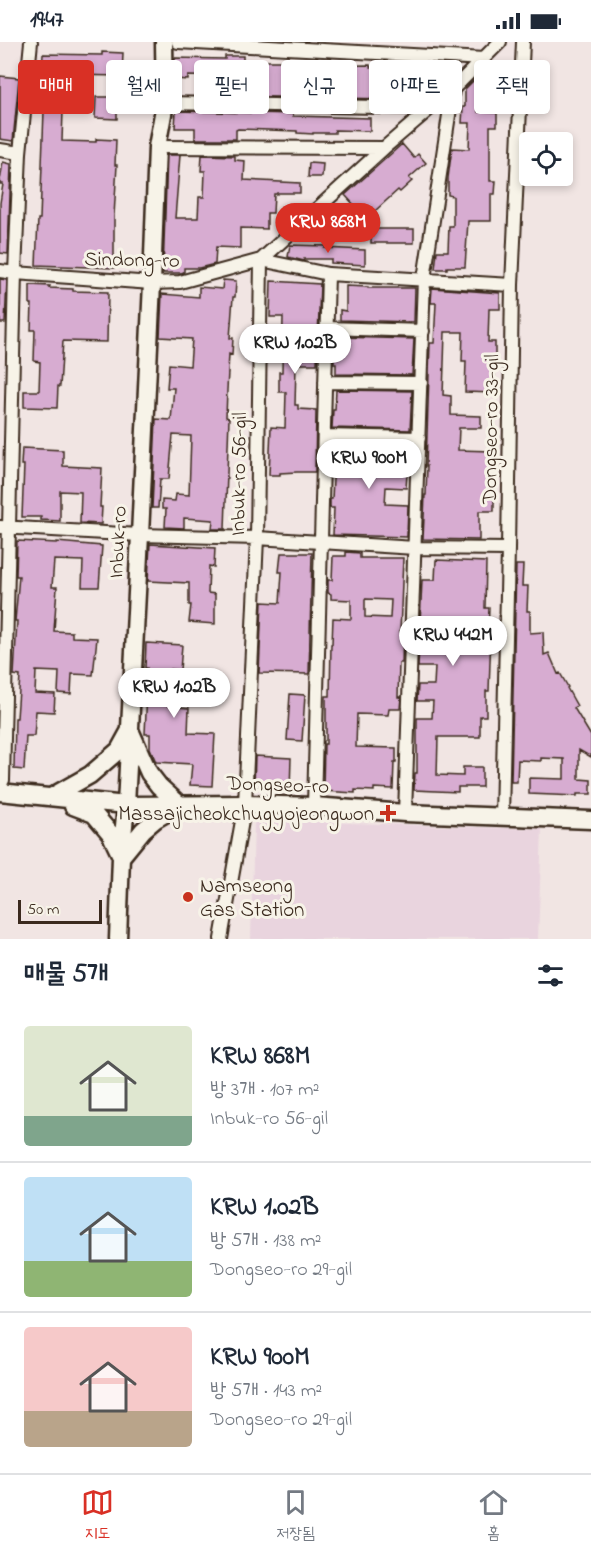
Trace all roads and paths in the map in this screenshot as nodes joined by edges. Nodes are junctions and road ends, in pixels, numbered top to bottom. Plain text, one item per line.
1 (31, 42) edge
2 (164, 42) edge
3 (178, 42) edge
4 (500, 42) edge
5 (523, 42) edge
6 (484, 59) junction
7 (164, 60) edge
8 (462, 80) edge
9 (182, 103) edge
10 (369, 107) edge
11 (163, 114) edge
12 (424, 114) edge
13 (449, 114) edge
14 (157, 147) junction
15 (384, 148) junction
16 (0, 150) edge
17 (20, 153) junction
18 (261, 260) junction
19 (0, 271) edge
20 (15, 273) junction
21 (328, 274) junction
22 (424, 279) junction
23 (152, 283) junction
24 (512, 285) junction
25 (326, 328) junction
26 (423, 331) junction
27 (6, 368) edge
28 (325, 382) junction
29 (421, 383) junction
30 (324, 436) junction
31 (419, 438) junction
32 (4, 527) edge
33 (140, 535) junction
34 (257, 538) junction
35 (321, 542) junction
36 (414, 548) junction
37 (508, 549) junction
38 (3, 656) edge
39 (130, 730) junction
40 (0, 785) edge
41 (0, 792) edge
42 (51, 797) junction
43 (245, 804) junction
44 (180, 805) junction
45 (126, 806) junction
46 (314, 806) junction
47 (405, 813) junction
48 (502, 817) junction
49 (591, 820) edge
50 (121, 857) junction
51 (118, 939) edge
52 (221, 939) edge

1 - 17 street
2 - 7 street, Inbuk-ro
3 - 6 street
4 - 6 street, Sindong-ro
5 - 24 street, Dongseo-ro 33-gil
6 - 8 street, Sindong-ro
9 - 10 street
11 - 14 street, Inbuk-ro
12 - 15 street, Sindong-ro
13 - 22 street
14 - 15 street
14 - 23 street, Inbuk-ro
15 - 18 street, Sindong-ro
16 - 17 street
17 - 20 street
18 - 21 street
18 - 23 street, Sindong-ro
18 - 34 street, Inbuk-ro 56-gil
19 - 20 street, Sindong-ro
20 - 23 street, Sindong-ro
20 - 27 street
21 - 22 street
21 - 25 street
22 - 24 street
22 - 26 street
23 - 33 street, Inbuk-ro
24 - 37 street, Dongseo-ro 33-gil
25 - 26 street
25 - 28 street
26 - 29 street
27 - 32 street
28 - 29 street
28 - 30 street
29 - 31 street
30 - 31 street
30 - 35 street
31 - 36 street
32 - 33 street
32 - 38 street
33 - 34 street
33 - 39 street, Inbuk-ro
34 - 35 street
34 - 43 street, Inbuk-ro 56-gil
35 - 36 street
35 - 46 street
36 - 37 street
36 - 47 street
37 - 48 street, Dongseo-ro 33-gil
38 - 40 street
39 - 42 street
39 - 44 street
39 - 45 street, Inbuk-ro
41 - 42 street, Dongseo-ro
42 - 45 street, Dongseo-ro
42 - 50 street
43 - 44 street, Dongseo-ro
43 - 46 street, Dongseo-ro
43 - 52 street, Inbuk-ro 56-gil
44 - 45 street, Dongseo-ro
44 - 50 street
45 - 50 street, Inbuk-ro
46 - 47 street, Dongseo-ro
47 - 48 street, Dongseo-ro
48 - 49 street, Dongseo-ro
50 - 51 street, Inbuk-ro

